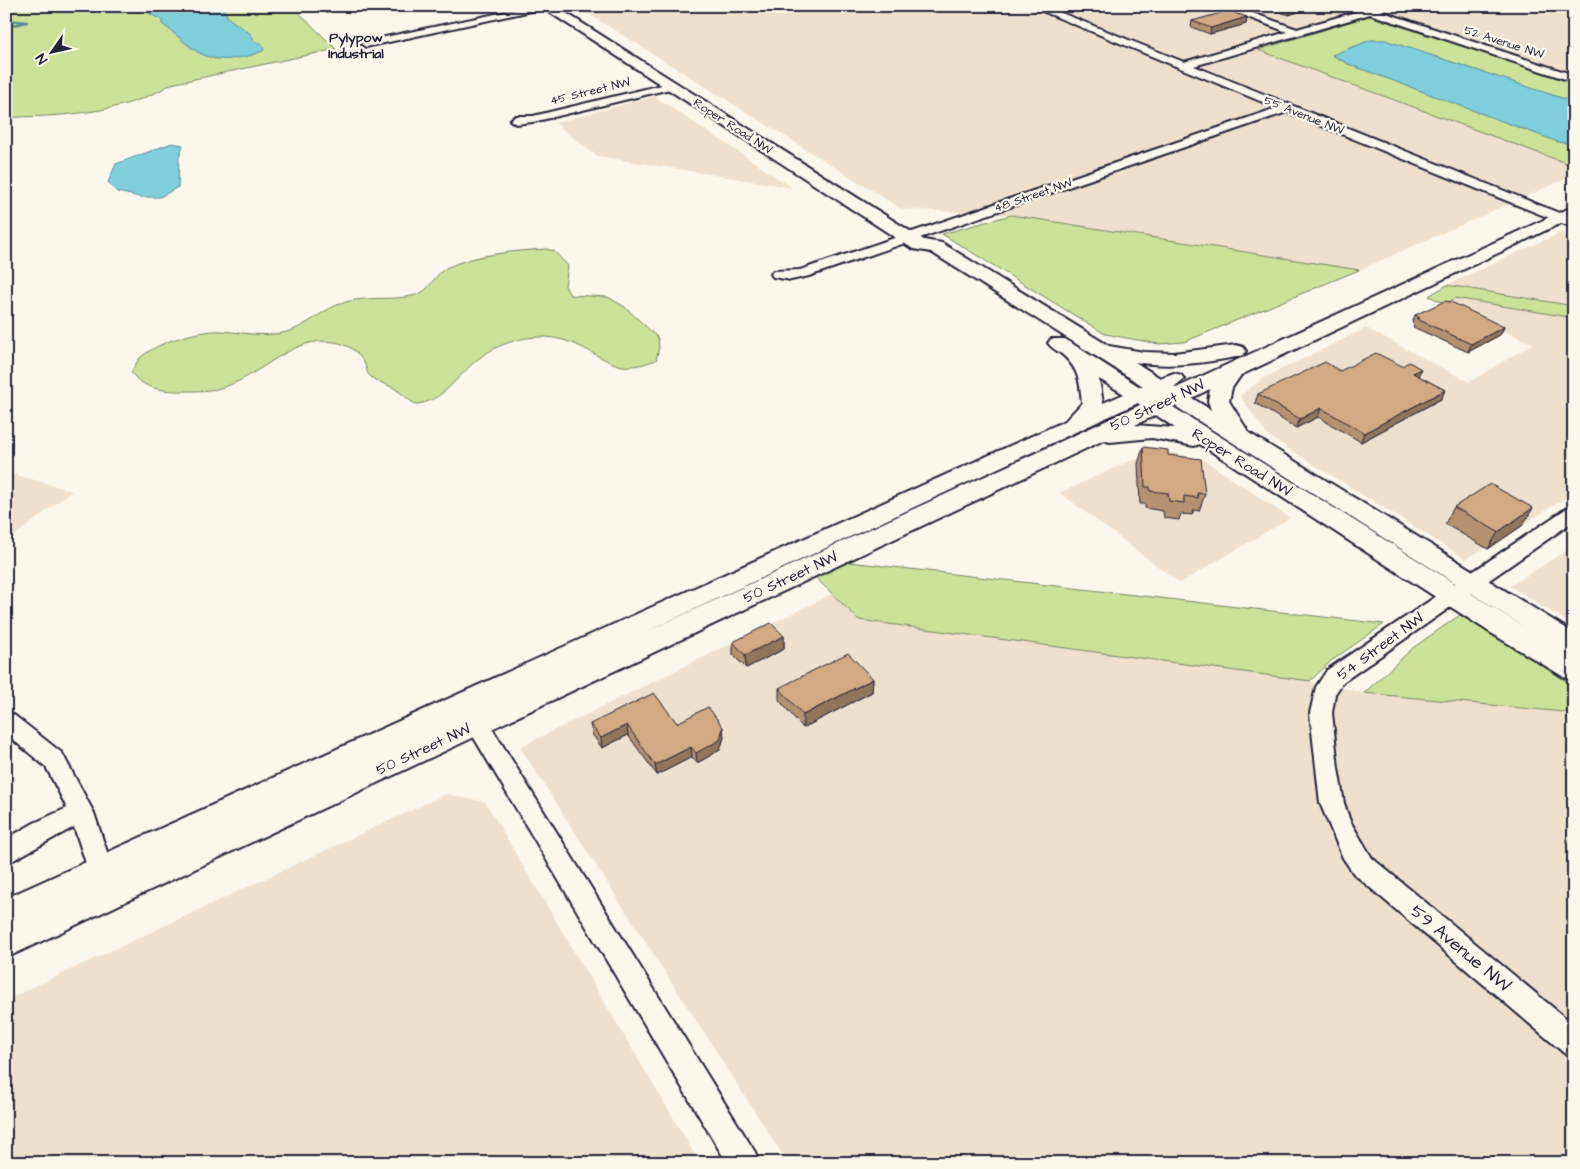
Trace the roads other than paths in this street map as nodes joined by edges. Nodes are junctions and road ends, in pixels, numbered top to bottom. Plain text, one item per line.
1 (548, 6) edge
2 (1034, 6) edge
3 (1223, 6) edge
4 (1385, 6) edge
5 (1369, 11) junction
6 (1296, 32) junction
7 (366, 44) dead end
8 (1183, 66) junction
9 (1574, 79) edge
10 (670, 86) junction
11 (1287, 108) junction
12 (516, 120) dead end
13 (1574, 196) edge
14 (1541, 211) junction
15 (1569, 217) edge
16 (913, 241) junction
17 (778, 274) dead end
18 (1074, 343) junction
19 (1236, 360) junction
20 (1156, 396) junction
21 (1074, 435) junction
22 (1253, 446) junction
23 (1220, 448) junction
24 (1574, 512) edge
25 (1460, 588) junction
26 (1574, 646) edge
27 (1574, 670) edge
28 (471, 714) junction
29 (6, 721) edge
30 (82, 813) junction
31 (1352, 850) joint
32 (6, 853) edge
33 (101, 870) junction
34 (107, 896) junction
35 (6, 914) edge
36 (6, 943) edge
37 (1574, 1043) edge
38 (744, 1163) edge

1 - 7 street
1 - 10 main road, Roper Road NW
2 - 8 street, 55 Avenue NW
3 - 6 street
4 - 5 street
5 - 6 street
5 - 9 street, 52 Avenue NW
6 - 8 street
8 - 11 street, 55 Avenue NW
10 - 12 street, 45 Street NW
10 - 16 main road, Roper Road NW
11 - 14 street, 55 Avenue NW
11 - 16 street, 48 Street NW
13 - 14 main road, 50 Street NW
14 - 15 street, 55 Avenue NW
14 - 19 main road, 50 Street NW
15 - 19 main road, 50 Street NW
16 - 17 street, 48 Street NW
16 - 18 main road, Roper Road NW
18 - 19 main road
18 - 20 main road, Roper Road NW
18 - 21 main road
19 - 20 main road, 50 Street NW
19 - 22 main road
20 - 21 main road, 50 Street NW
20 - 22 main road, Roper Road NW
20 - 23 main road, Roper Road NW
21 - 23 main road
21 - 28 main road, 50 Street NW
22 - 25 main road, Roper Road NW
23 - 25 main road, Roper Road NW
24 - 25 street, 54 Street NW
25 - 26 main road, Roper Road NW
25 - 27 main road, Roper Road NW
25 - 31 street, 54 Street NW
28 - 33 main road, 50 Street NW
28 - 34 main road, 50 Street NW
28 - 38 street
29 - 30 street
30 - 32 street
30 - 33 street
31 - 37 street, 59 Avenue NW
33 - 34 street
33 - 35 main road, 50 Street NW
34 - 36 main road, 50 Street NW

